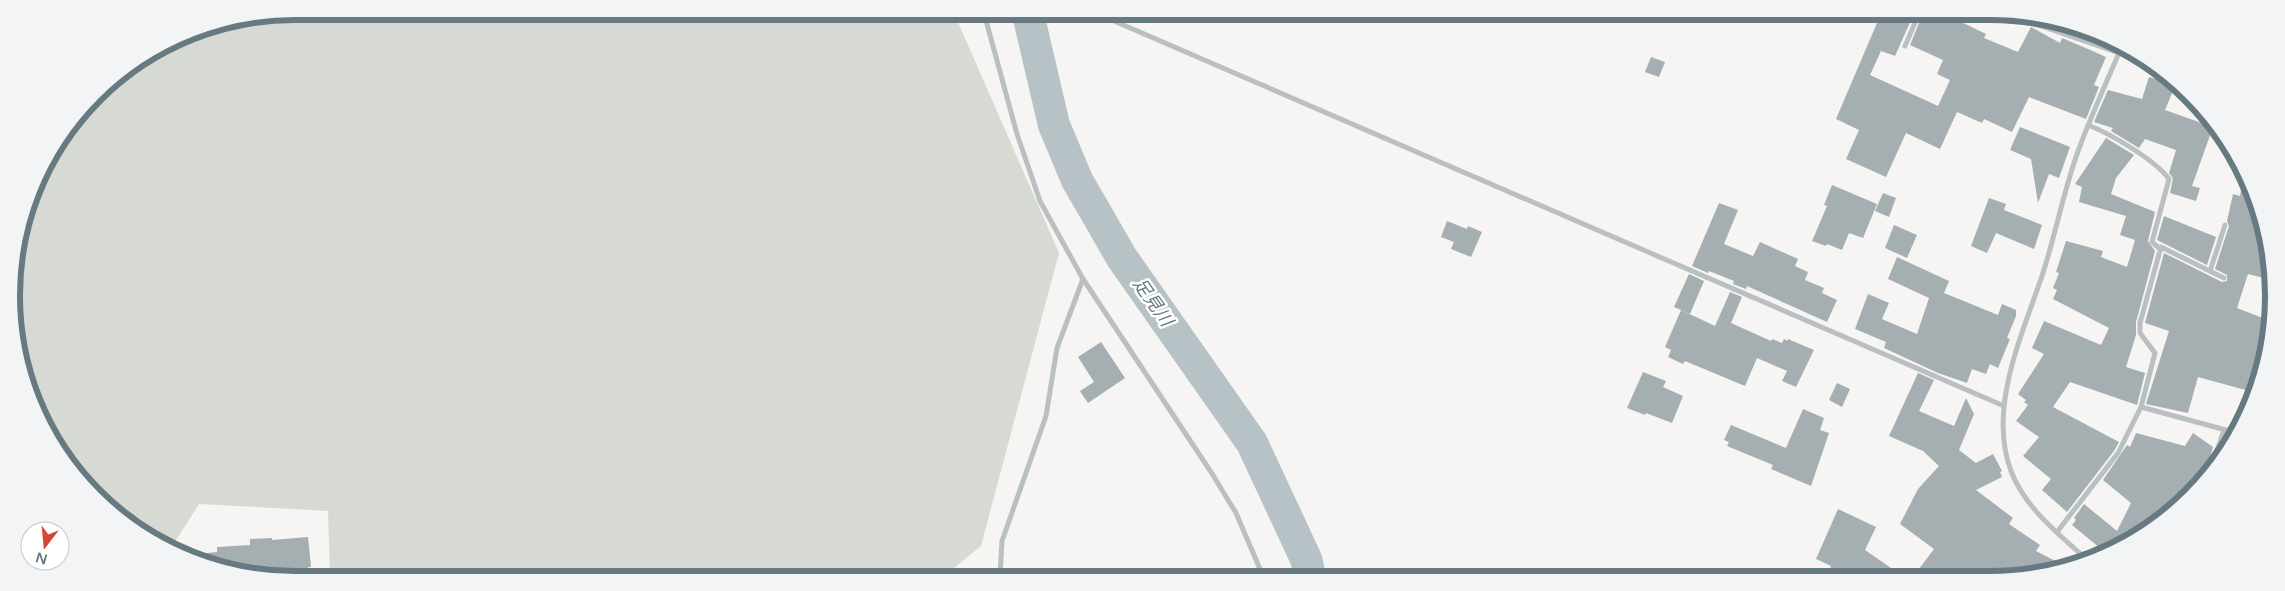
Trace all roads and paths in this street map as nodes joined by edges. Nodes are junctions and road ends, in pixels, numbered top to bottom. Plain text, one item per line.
1 (986, 20) edge
2 (1112, 20) edge
3 (1916, 20) edge
4 (2038, 24) edge
5 (2104, 45) edge
6 (1905, 46) dead end
7 (2119, 52) edge
8 (2088, 125) junction
9 (2225, 225) dead end
10 (2160, 249) junction
11 (2210, 271) junction
12 (2224, 278) dead end
13 (1083, 279) junction
14 (2004, 406) junction
15 (2141, 407) junction
16 (2224, 430) junction
17 (2229, 431) edge
18 (2217, 452) edge
19 (2057, 532) junction
20 (2081, 555) edge
21 (1000, 571) edge
22 (1260, 571) edge

1 - 13 street
2 - 14 street
3 - 6 street
4 - 5 street
7 - 8 street
8 - 10 street
8 - 14 street
9 - 11 street
10 - 11 street
10 - 15 street
11 - 12 street
13 - 21 street
13 - 22 street
14 - 19 street
15 - 16 street
15 - 19 street
16 - 17 street
16 - 18 street
19 - 20 street

